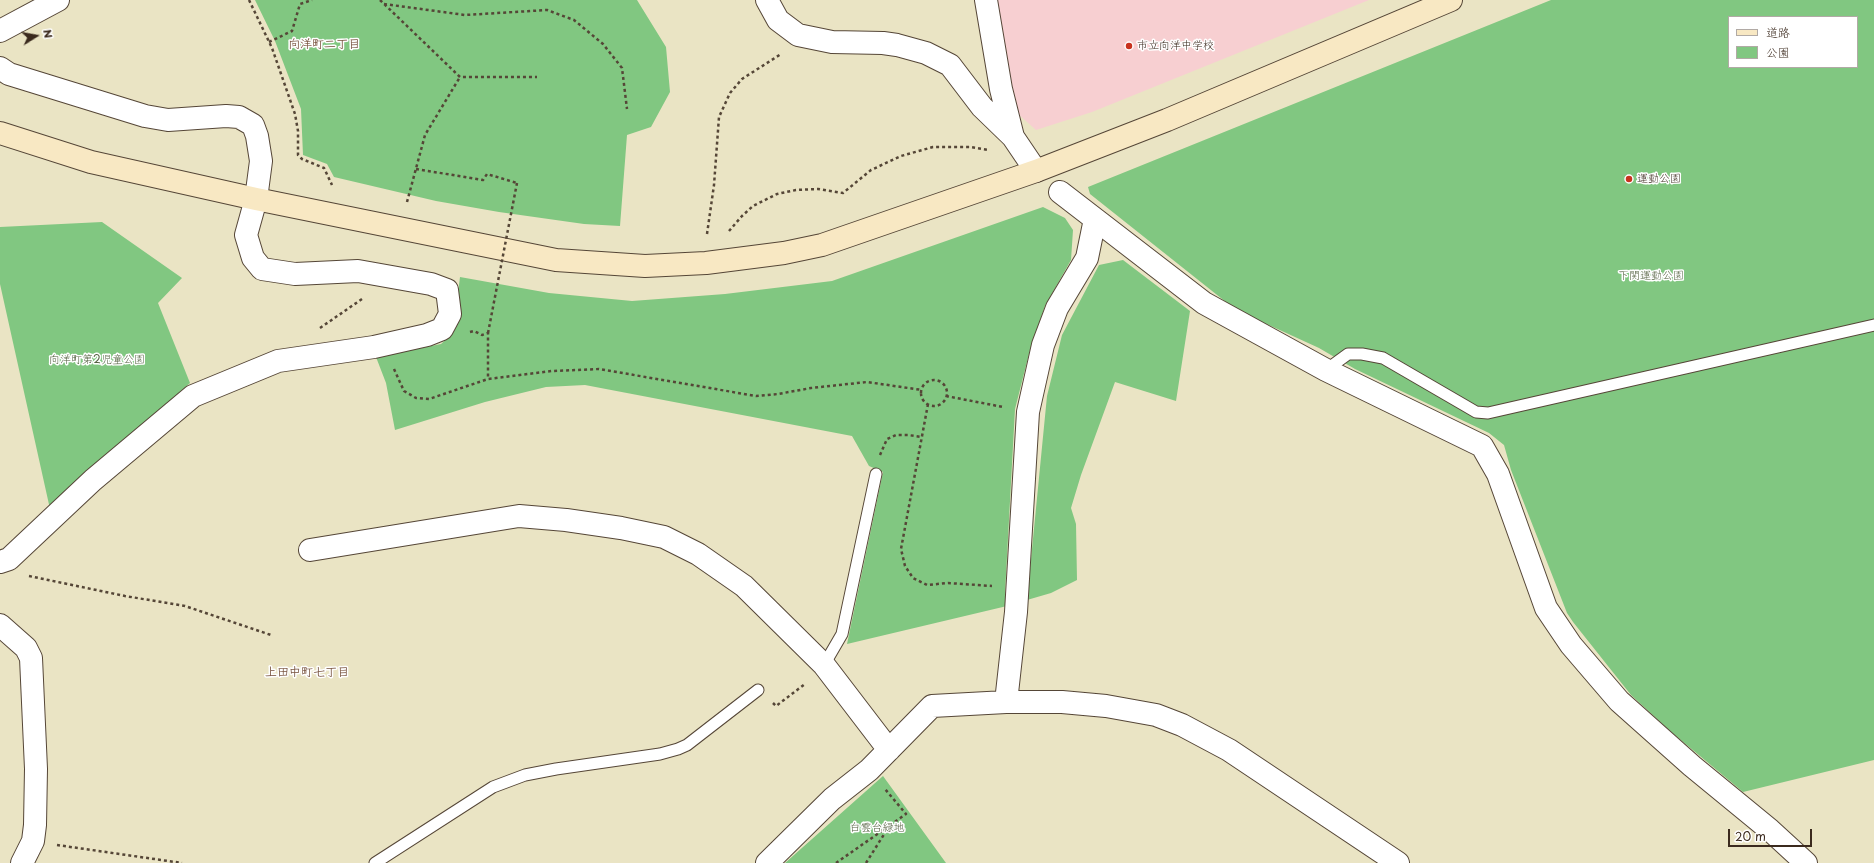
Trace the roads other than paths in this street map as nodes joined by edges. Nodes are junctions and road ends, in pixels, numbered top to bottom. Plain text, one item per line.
1 (58, 0) edge
2 (767, 0) edge
3 (986, 0) edge
4 (1451, 0) edge
5 (0, 31) edge
6 (0, 68) edge
7 (0, 133) edge
8 (1013, 137) junction
9 (1036, 171) junction
10 (1060, 192) dead end
11 (256, 199) junction
12 (1095, 219) junction
13 (1874, 326) edge
14 (1326, 370) junction
15 (876, 474) dead end
16 (310, 550) dead end
17 (0, 562) edge
18 (0, 625) edge
19 (824, 665) junction
20 (758, 690) road end
21 (1006, 702) junction
22 (889, 750) junction
23 (22, 863) edge
24 (375, 863) edge
25 (767, 863) edge
26 (1398, 863) edge
27 (1806, 863) edge

1 - 5 street
2 - 8 street
3 - 8 street
4 - 9 street
6 - 11 street
7 - 11 street
8 - 9 street
9 - 11 street
10 - 12 street
11 - 17 street
12 - 14 street
12 - 21 street
13 - 14 lane
14 - 27 street
15 - 19 lane
16 - 19 street
18 - 23 street
19 - 22 street
20 - 24 lane
21 - 22 street
21 - 26 street
22 - 25 street

